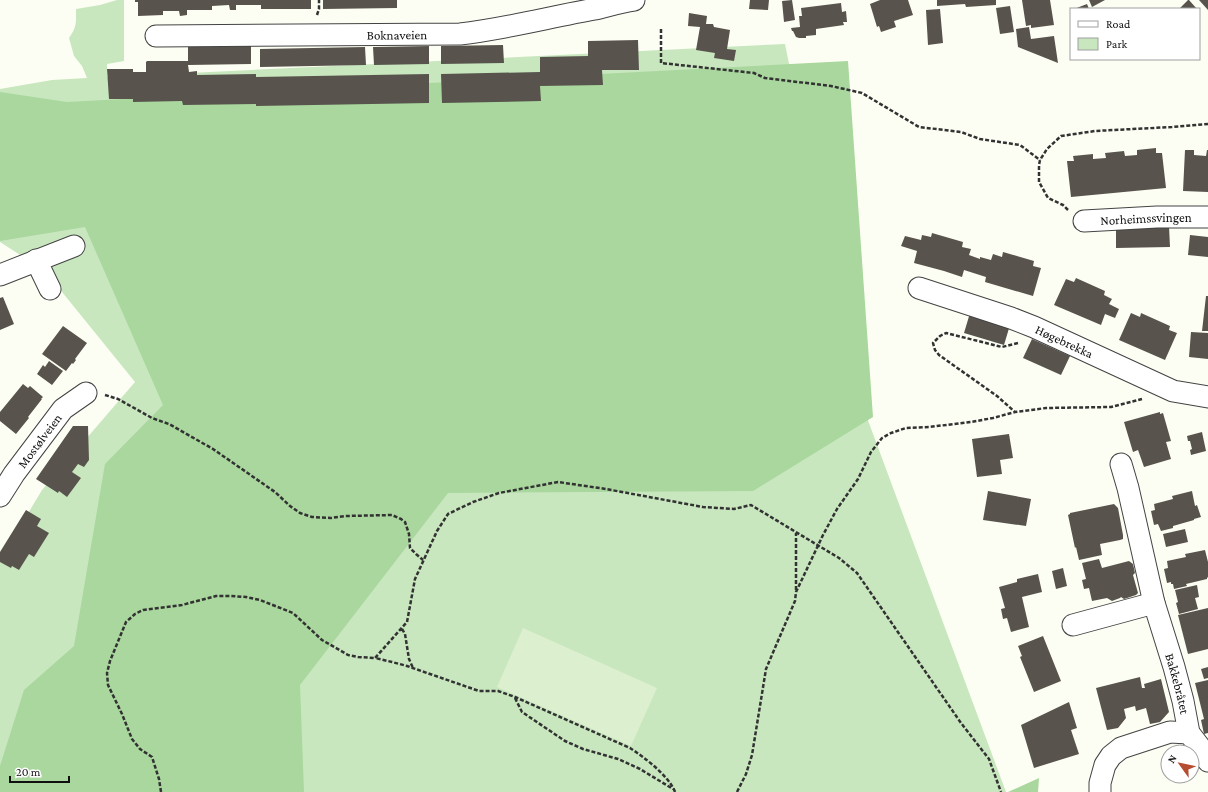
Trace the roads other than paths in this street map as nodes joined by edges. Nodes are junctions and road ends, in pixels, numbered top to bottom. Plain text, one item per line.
1 (634, 0) edge
2 (156, 36) dead end
3 (1208, 217) edge
4 (1084, 221) road end
5 (74, 246) dead end
6 (36, 260) junction
7 (0, 275) edge
8 (919, 288) dead end
9 (50, 289) dead end
10 (86, 393) road end
11 (1208, 397) edge
12 (1121, 464) dead end
13 (0, 496) edge
14 (1154, 603) junction
15 (1073, 625) dead end
16 (1189, 733) junction
17 (1208, 760) edge
18 (1100, 792) edge

1 - 2 street, Boknaveien
3 - 4 street, Norheimssvingen
5 - 6 street
6 - 7 street
6 - 9 street
8 - 11 street, Høgebrekka
10 - 13 street, Mostølveien
12 - 14 street, Bakkebråtet
14 - 15 street
14 - 16 street, Bakkebråtet
16 - 17 street, Bakkebråtet
16 - 18 street

